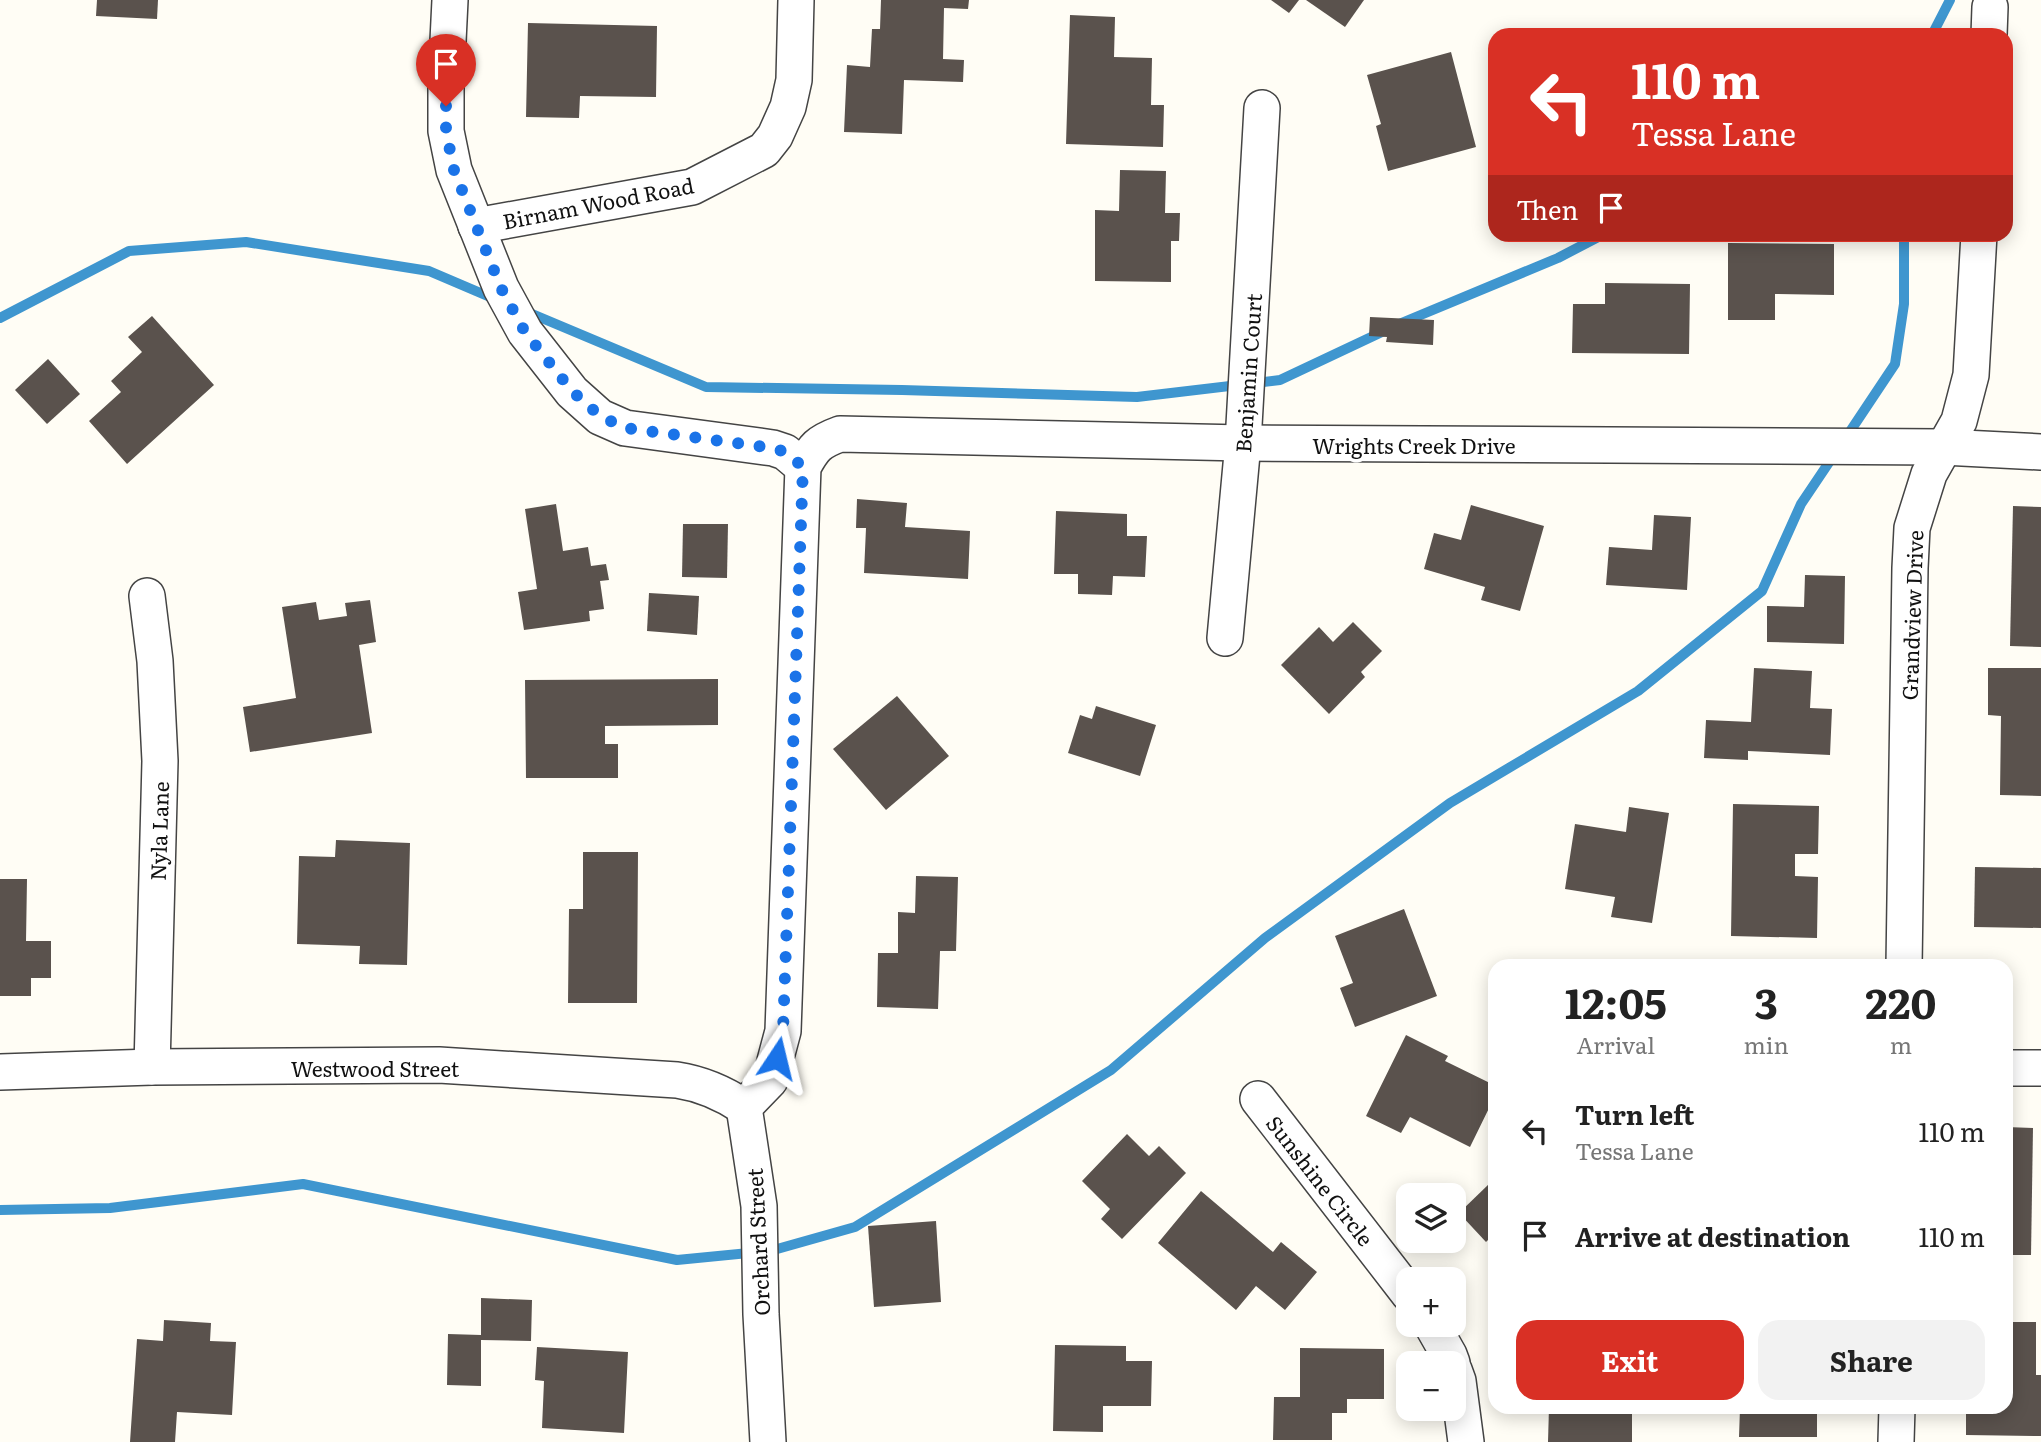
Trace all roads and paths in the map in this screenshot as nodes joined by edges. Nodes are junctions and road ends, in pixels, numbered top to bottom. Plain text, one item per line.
1 (450, 0) edge
2 (796, 0) edge
3 (1262, 108) dead end
4 (476, 226) junction
5 (1979, 242) edge
6 (1243, 443) junction
7 (1943, 447) junction
8 (2041, 452) edge
9 (803, 467) junction
10 (147, 596) dead end
11 (1225, 638) dead end
12 (1904, 959) edge
13 (152, 1067) junction
14 (2013, 1068) edge
15 (2041, 1068) edge
16 (0, 1072) edge
17 (1258, 1099) dead end
18 (744, 1107) junction
19 (1396, 1277) edge
20 (1897, 1414) edge
21 (1463, 1421) edge
22 (768, 1442) edge
23 (1466, 1442) edge
24 (1896, 1442) edge

1 - 4 street
2 - 4 street, Birnam Wood Road
3 - 6 street, Benjamin Court
4 - 9 street
5 - 7 street, Grandview Drive
6 - 7 street, Wrights Creek Drive
6 - 9 street, Wrights Creek Drive
6 - 11 street, Benjamin Court
7 - 8 street, Wrights Creek Drive
7 - 12 street, Grandview Drive
9 - 18 street
10 - 13 street, Nyla Lane
13 - 16 street, Westwood Street
13 - 18 street, Westwood Street
14 - 15 street
17 - 19 street, Sunshine Circle
18 - 22 street, Orchard Street
20 - 24 street
21 - 23 street

